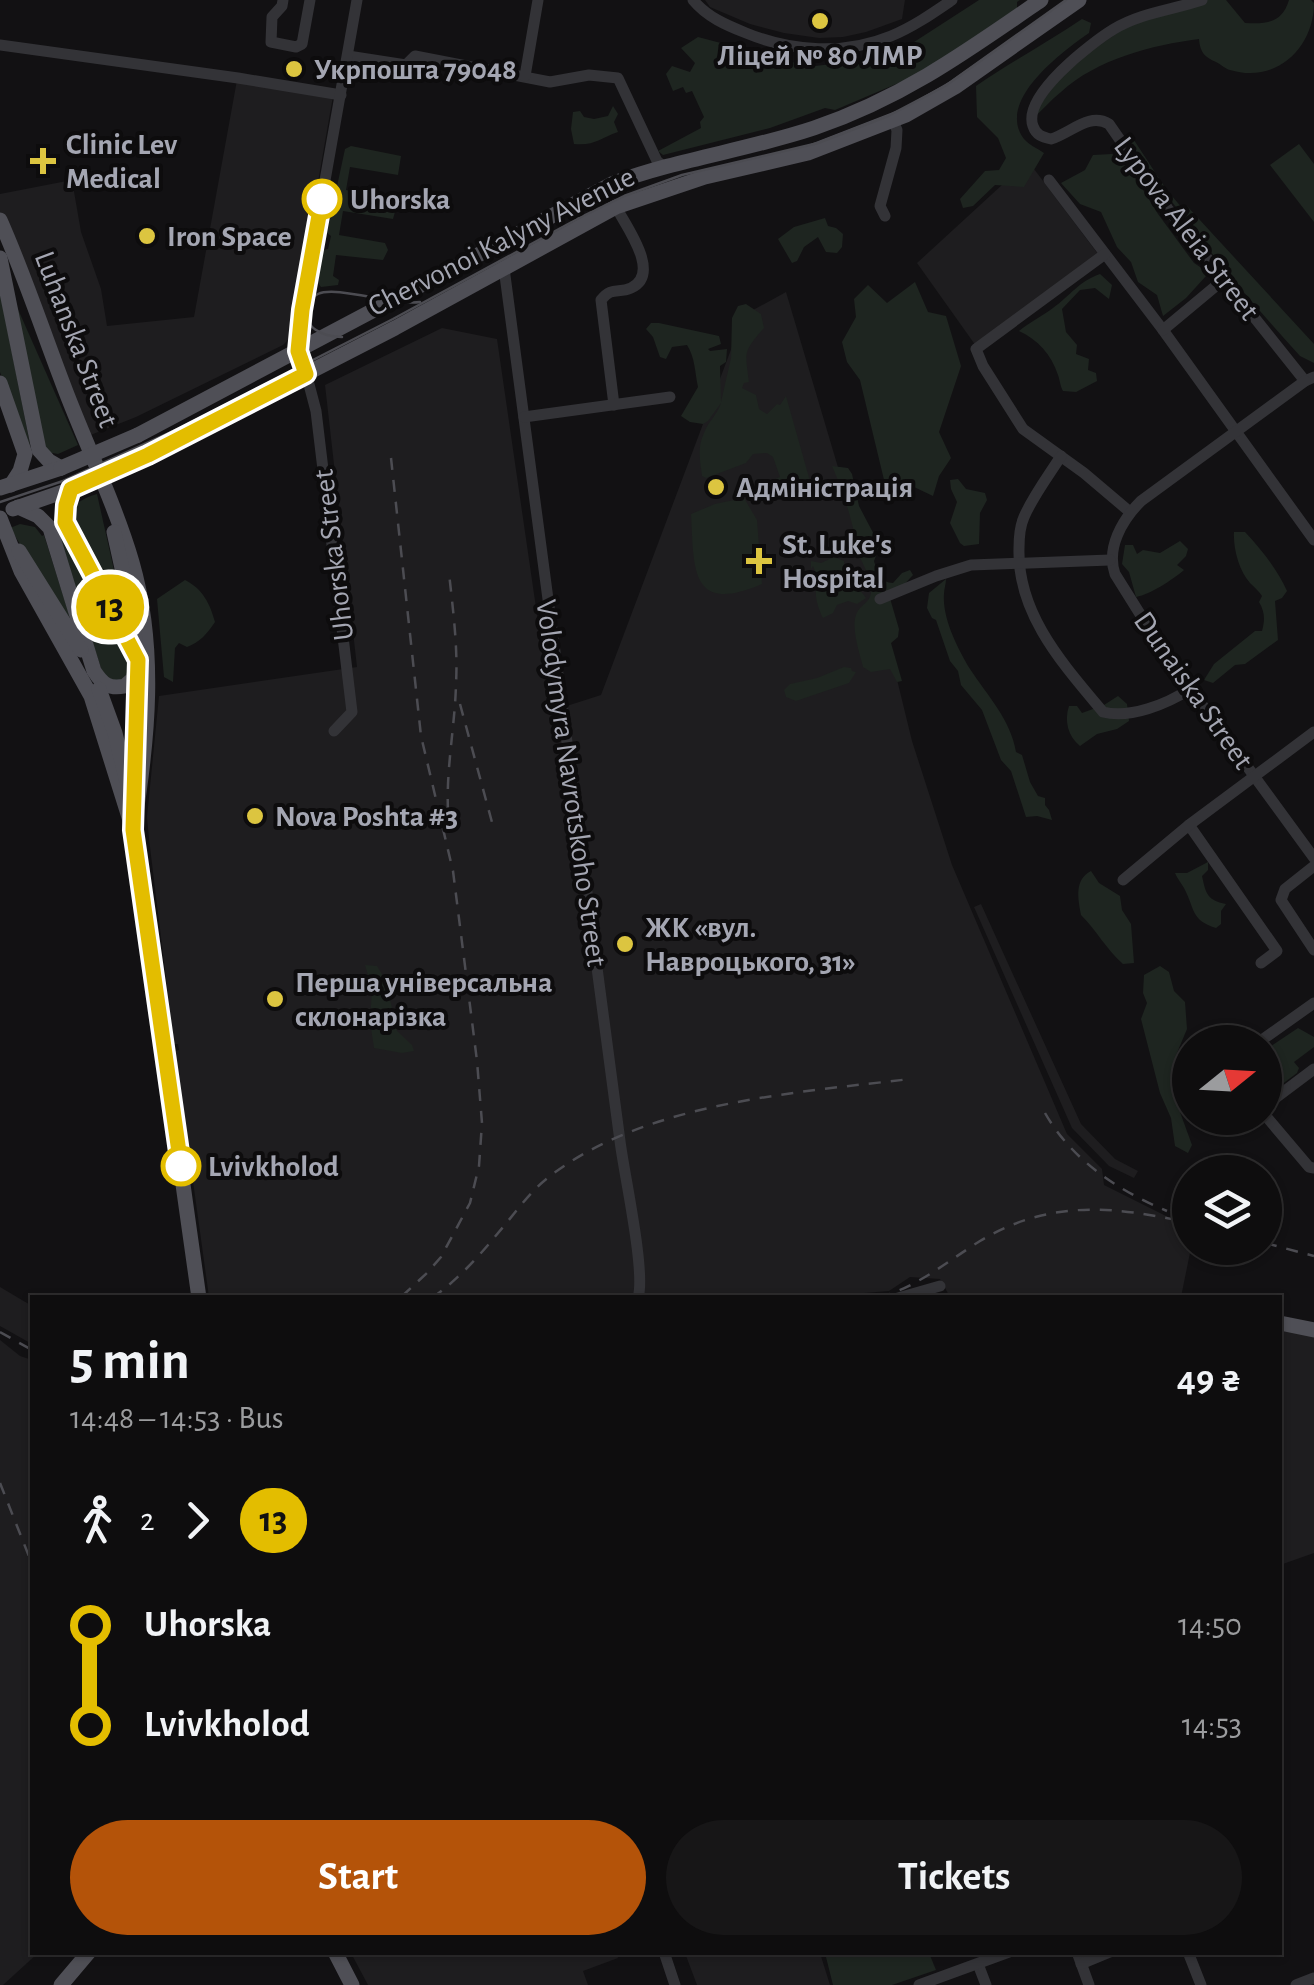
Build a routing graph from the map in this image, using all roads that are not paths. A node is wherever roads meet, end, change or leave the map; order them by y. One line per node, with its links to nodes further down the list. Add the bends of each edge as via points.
1 (310, 0): 9 (street, via 299,47 273,43 265,29)
2 (357, 0): 11 (street)
3 (538, 0): 12 (street)
4 (693, 0): 5 (street, via 712,18 756,38 820,50 889,38)
5 (952, 0)
6 (1041, 0): 15 (main road, Chervonoi Kalyny Avenue, via 934,73 866,108 790,135)
7 (1078, 0): 14 (main road, Chervonoi Kalyny Avenue, via 955,88)
8 (1202, 0): 26 (street, Lypova Aleia Street, via 1114,29 1067,65 1039,98 1032,118 1034,129 1051,139 1090,120 1110,124)
9 (283, 1)
10 (0, 45): 13 (street)
11 (348, 56): 12 (street, via 406,65 414,56); 13 (street)
12 (525, 76): 15 (street, via 550,82 618,78)
13 (341, 95): 27 (street)
14 (893, 121): 17 (main road, Chervonoi Kalyny Avenue, via 808,153); 19 (street, via 898,137 880,206)
15 (663, 166): 17 (main road); 22 (main road, Chervonoi Kalyny Avenue, via 614,183)
16 (1049, 180): 23 (street)
17 (670, 187): 18 (main road, Chervonoi Kalyny Avenue)
18 (616, 207): 25 (main road, Chervonoi Kalyny Avenue); 36 (street, via 644,264 637,284 601,300)
19 (884, 216)
20 (0, 220): 33 (main road, Luhanska Street)
21 (0, 246): 33 (main road, via 41,348)
22 (492, 247): 25 (main road); 29 (main road, Chervonoi Kalyny Avenue)
23 (1105, 254): 28 (street); 40 (street, via 976,349 1023,429)
24 (0, 258): 39 (main road)
25 (504, 268): 31 (main road, Chervonoi Kalyny Avenue); 37 (street, Volodymyra Navrotskoho Street)
26 (1223, 280): 28 (street); 32 (street, Lypova Aleia Street)
27 (302, 316): 29 (street); 30 (street)
28 (1162, 330): 38 (street)
29 (324, 337): 30 (main road, Chervonoi Kalyny Avenue)
30 (298, 351): 31 (main road); 41 (main road, Chervonoi Kalyny Avenue, bridge)
31 (306, 374): 43 (main road, Chervonoi Kalyny Avenue, bridge); 57 (street, Uhorska Street, via 352,712)
32 (1309, 379): 38 (street)
33 (62, 382): 44 (main road, Luhanska Street)
34 (0, 383): 39 (main road)
35 (670, 396): 36 (street)
36 (614, 405): 37 (street)
37 (524, 417): 74 (street, Volodymyra Navrotskoho Street)
38 (1236, 432): 46 (street); 50 (street)
39 (32, 452): 41 (main road); 42 (main road)
40 (1062, 456): 46 (street); 52 (street, via 1023,518)
41 (61, 468): 42 (main road, Chervonoi Kalyny Avenue)
42 (6, 486)
43 (71, 489): 45 (main road, Chervonoi Kalyny Avenue); 48 (main road)
44 (111, 502): 54 (main road); 61 (main road, Luhanska Street, via 133,564 147,652 146,746)
45 (18, 507): 47 (main road, Chervonoi Kalyny Avenue); 48 (main road)
46 (1130, 512): 51 (street)
47 (0, 515): 49 (main road, Luhanska Street)
48 (58, 525): 54 (main road); 55 (main road)
49 (8, 539): 55 (main road); 61 (main road, Luhanska Street, via 91,696)
50 (1314, 540)
51 (1110, 560): 52 (street); 56 (street, Dunaiska Street)
52 (1019, 562): 53 (street, via 971,565); 56 (street, via 1045,639 1103,712 1122,715)
53 (880, 599)
54 (138, 660): 55 (main road, via 126,686 110,688); 61 (main road)
55 (94, 671): 61 (main road, via 120,753)
56 (1190, 688): 59 (street, Dunaiska Street)
57 (334, 731)
58 (1314, 732): 59 (street)
59 (1254, 776): 60 (street); 62 (street, Dunaiska Street)
60 (1189, 825): 63 (street); 65 (street, via 1276,951)
61 (133, 830): 73 (main road, Luhanska Street)
62 (1314, 862): 64 (street, via 1282,897)
63 (1123, 880)
64 (1314, 950)
65 (1261, 963)
66 (1314, 1003): 67 (street)
67 (1282, 1026)
68 (1314, 1068): 69 (street)
69 (1282, 1093)
70 (1282, 1135): 71 (street)
71 (1314, 1168)
72 (940, 1286): 75 (street)
73 (199, 1295)
74 (638, 1295)
75 (908, 1295)
76 (1282, 1323): 77 (main road)
77 (1314, 1330)
78 (87, 1955): 86 (main road)
79 (337, 1955): 87 (main road)
80 (665, 1955): 88 (street)
81 (1000, 1955): 84 (street)
82 (1189, 1955): 92 (street)
83 (1079, 1958): 91 (street)
84 (978, 1964): 89 (street); 90 (street)
85 (1314, 1978): 93 (street)
86 (61, 1985)
87 (352, 1985)
88 (675, 1985)
89 (919, 1985)
90 (986, 1985)
91 (1089, 1985)
92 (1201, 1985)
93 (1296, 1985)

